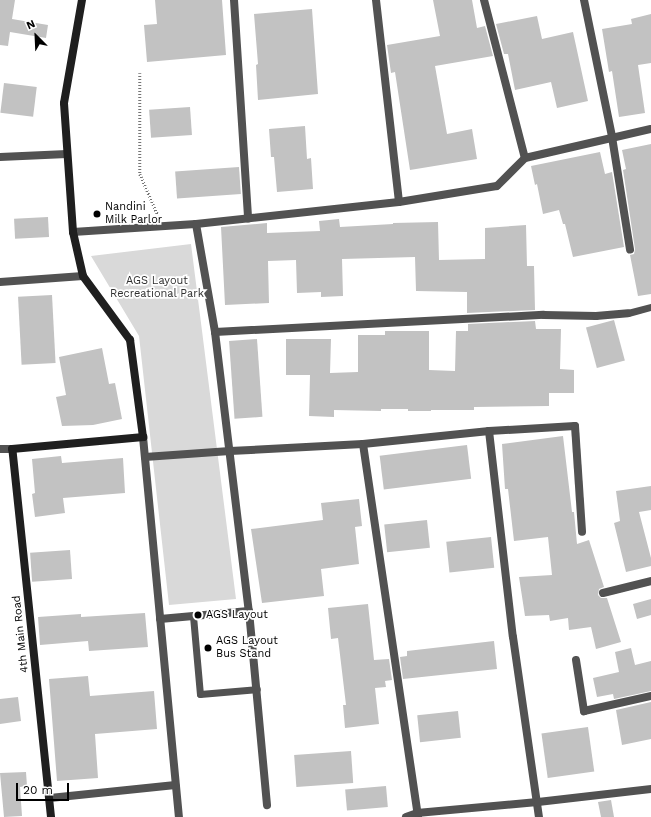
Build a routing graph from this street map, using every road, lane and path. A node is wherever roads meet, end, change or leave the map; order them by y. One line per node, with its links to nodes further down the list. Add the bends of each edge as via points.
1 (82, 0): 9 (street, via 64,103)
2 (234, 0): 13 (street)
3 (376, 0): 12 (street)
4 (484, 0): 11 (street)
5 (584, 0): 8 (street)
6 (140, 73): 15 (path, via 140,174)
7 (651, 129): 8 (street)
8 (612, 137): 11 (street); 17 (street)
9 (67, 154): 10 (street); 16 (street)
10 (0, 157)
11 (526, 158): 12 (street, via 497,186)
12 (399, 202): 13 (street)
13 (248, 219): 14 (street)
14 (196, 224): 15 (street); 22 (street)
15 (163, 226): 16 (street)
16 (73, 232): 18 (street)
17 (630, 250)
18 (83, 276): 19 (street); 24 (street, via 130,340)
19 (0, 282)
20 (651, 308): 21 (lane)
21 (628, 313): 22 (street)
22 (215, 332): 28 (street)
23 (489, 431): 25 (street); 30 (street, via 575,426); 42 (street, via 513,637)
24 (143, 437): 27 (street); 29 (street)
25 (363, 444): 28 (street); 44 (street)
26 (0, 449): 27 (street)
27 (12, 449): 41 (street, 4th Main Road)
28 (230, 451): 29 (street); 33 (street)
29 (145, 457): 35 (street)
30 (582, 532)
31 (651, 581): 32 (street)
32 (603, 593)
33 (249, 611): 34 (street); 37 (street)
34 (193, 616): 35 (street); 37 (lane, via 200,694)
35 (160, 619): 39 (street)
36 (576, 660): 38 (street, via 584,711)
37 (257, 689): 43 (street)
38 (651, 696)
39 (176, 785): 41 (street); 46 (street)
40 (651, 789): 42 (street)
41 (50, 798): 45 (street, 4th Main Road)
42 (538, 802): 44 (street); 48 (street)
43 (267, 805)
44 (417, 815): 47 (street)
45 (51, 817)
46 (179, 817)
47 (406, 817)
48 (539, 817)

